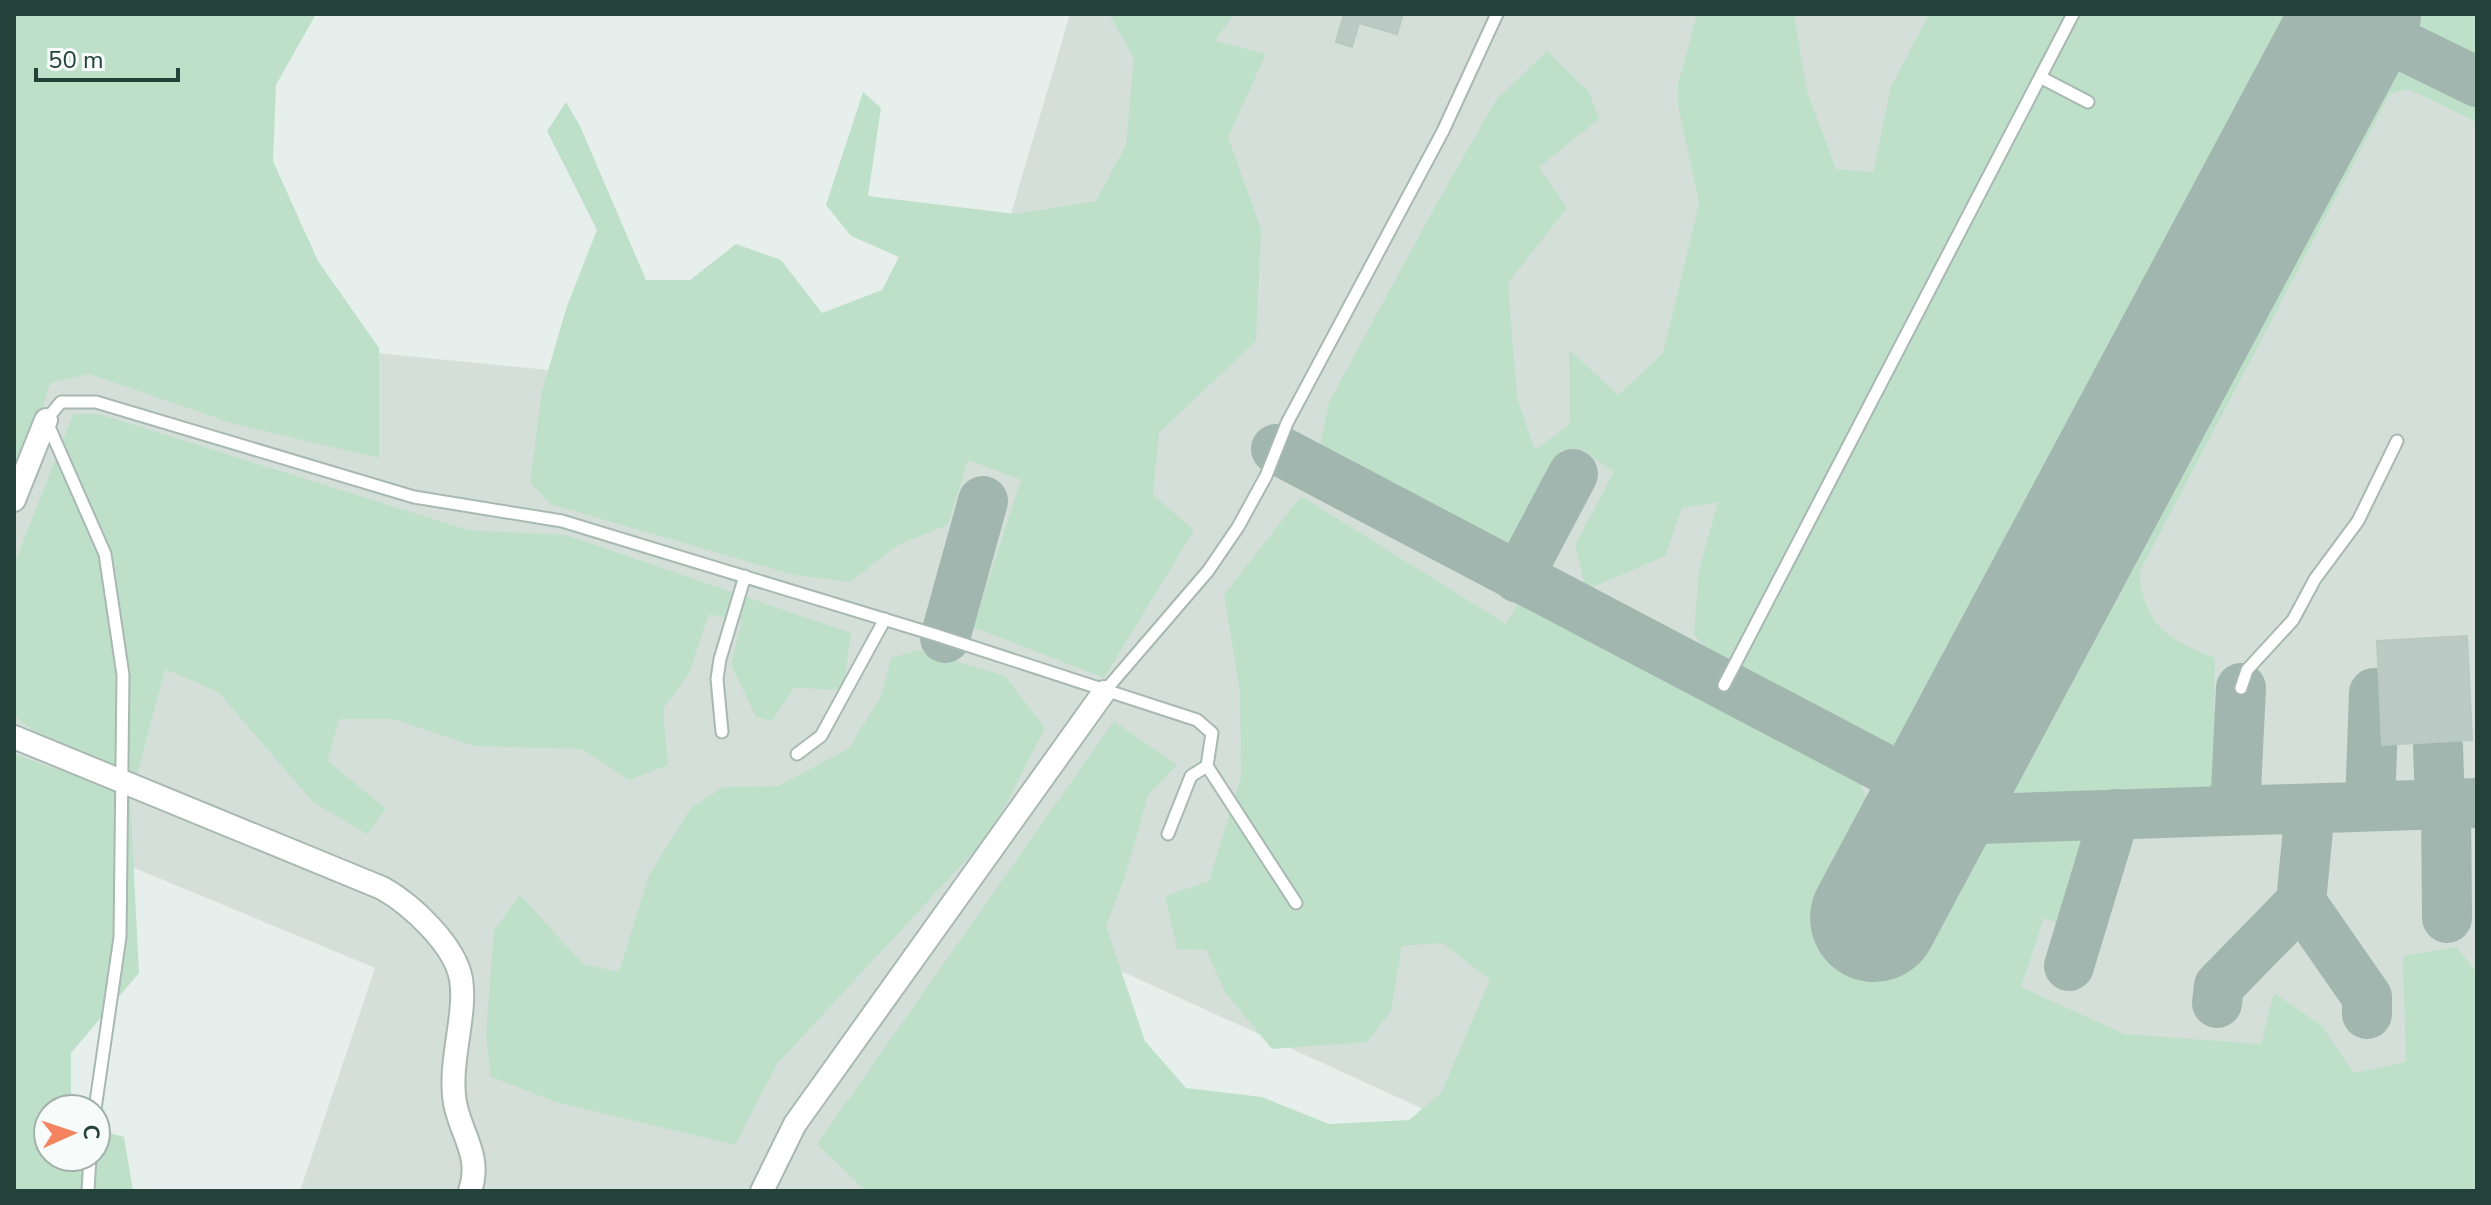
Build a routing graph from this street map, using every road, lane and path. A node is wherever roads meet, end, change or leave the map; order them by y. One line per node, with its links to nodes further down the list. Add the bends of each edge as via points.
1 (1497, 14): 12 (lane, via 1443,131 1287,423 1238,527 1208,571)
2 (2073, 14): 3 (lane)
3 (2040, 77): 4 (lane); 10 (lane)
4 (2088, 102)
5 (46, 420): 7 (street); 8 (lane, via 61,402 96,402 414,497 562,521); 17 (lane, via 105,554 123,675)
6 (2397, 441): 11 (lane, via 2358,521 2315,579 2293,620 2247,670)
7 (14, 500)
8 (745, 576): 9 (lane); 13 (lane, via 717,679)
9 (885, 619): 12 (lane); 15 (lane, via 821,736)
10 (1724, 685)
11 (2241, 688)
12 (1104, 692): 16 (lane, via 1197,720 1212,733); 22 (street, via 795,1124)
13 (722, 732)
14 (14, 737): 17 (street)
15 (797, 754)
16 (1207, 766): 18 (lane, via 1191,776); 19 (lane)
17 (120, 781): 20 (lane, via 120,937); 21 (street, via 382,888 407,902 428,925 461,979 455,1103 473,1150)
18 (1168, 834)
19 (1296, 903)
20 (97, 1093)
21 (470, 1191)
22 (762, 1191)

